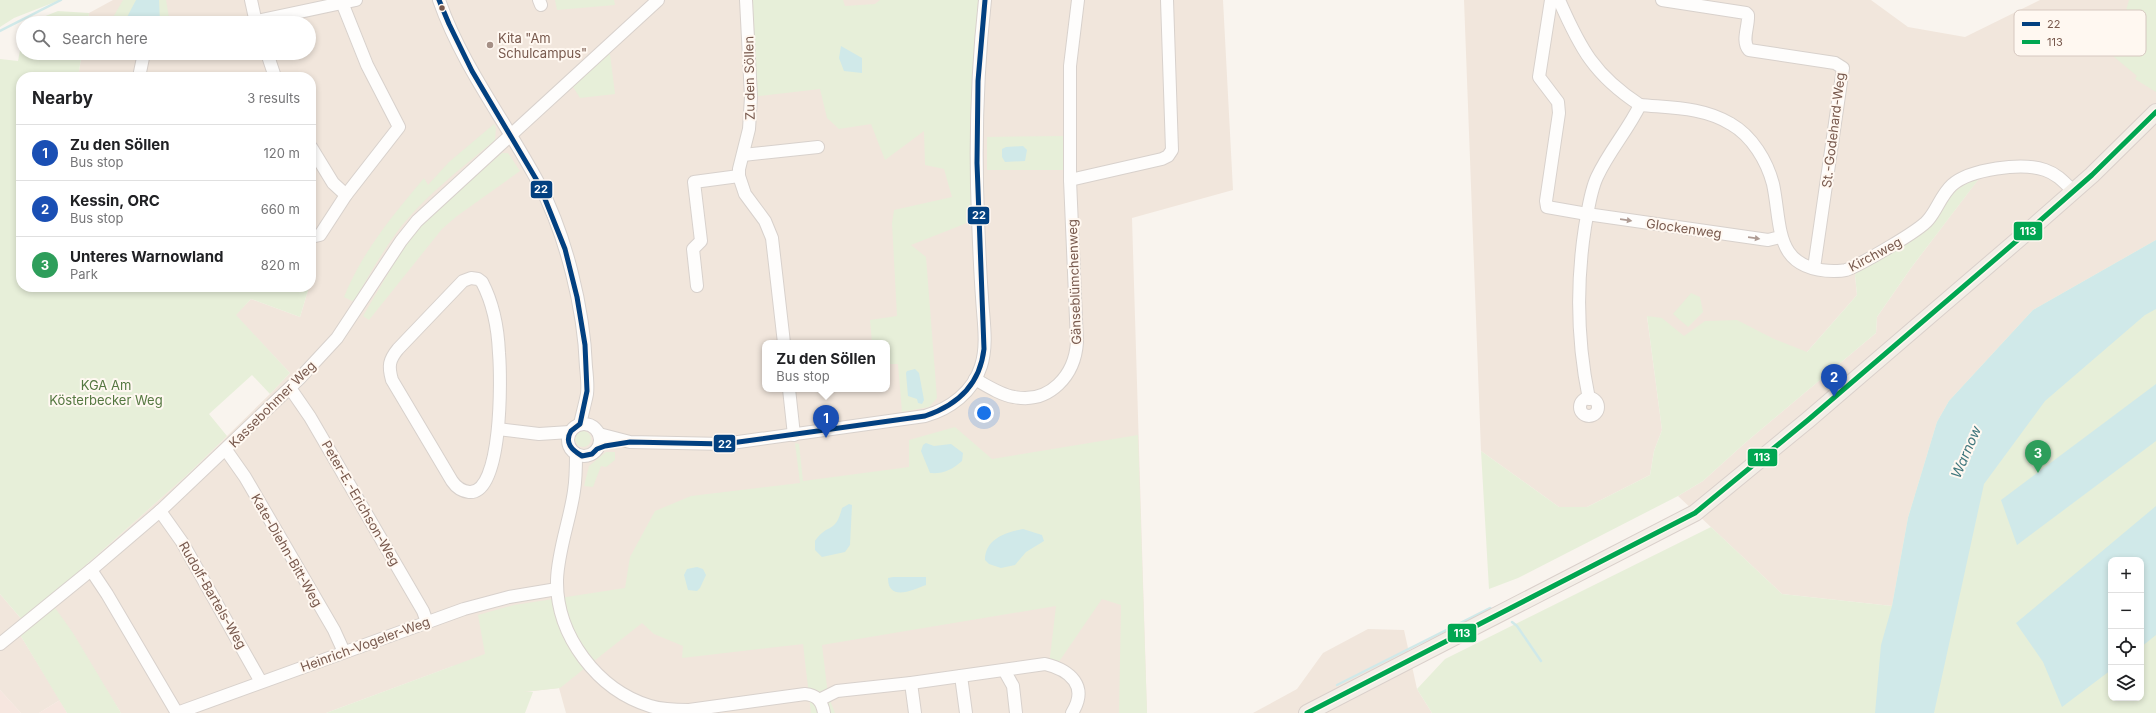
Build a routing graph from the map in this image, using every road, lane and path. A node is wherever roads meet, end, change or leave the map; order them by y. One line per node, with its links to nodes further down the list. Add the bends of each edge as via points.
1 (251, 0): 13 (street)
2 (356, 0): 12 (street)
3 (439, 0): 21 (street, via 459,47)
4 (658, 0): 21 (street, Kassebohmer Weg)
5 (746, 0): 24 (street, Zu den Söllen, via 751,97 749,129)
6 (986, 0): 35 (street, via 981,39 977,123 978,206 985,341)
7 (1078, 0): 26 (street, Gänseblümchenweg, via 1069,98)
8 (1167, 0): 26 (street, via 1172,150 1162,159)
9 (1551, 0): 29 (street, via 1540,77 1558,102 1559,113 1547,207)
10 (1559, 0): 19 (street, Kirchweg, via 1571,28 1592,64 1623,94)
11 (1662, 0): 32 (street, St.-Godehard-Weg, via 1746,13 1748,20 1745,44 1749,50 1835,63 1843,68)
12 (342, 2): 14 (street); 28 (street, via 367,66 399,127)
13 (252, 16)
14 (280, 16)
15 (143, 60): 17 (street)
16 (269, 60): 18 (street)
17 (140, 72)
18 (273, 72)
19 (1640, 105): 29 (street, via 1633,120 1605,160 1596,179); 31 (street, Kirchweg, via 1700,110 1727,122 1745,135 1766,163 1773,184)
20 (2156, 112): 27 (main road)
21 (511, 135): 36 (street, Kassebohmer Weg, via 417,221 337,338); 38 (street, via 548,203 570,272 584,334)
22 (818, 147): 24 (street)
23 (316, 155): 28 (street, via 333,183)
24 (743, 155): 25 (street, Zu den Söllen)
25 (739, 176): 33 (street, via 694,182 701,241 693,249); 34 (street, via 745,194 765,221 772,238)
26 (1070, 180): 35 (street, Gänseblümchenweg, via 1077,342 1072,367 1056,387 1038,397 1005,395)
27 (2073, 191): 32 (street, Kirchweg, via 2056,175 2044,169 2030,167 1981,171 1963,177 1952,186 1928,220 1909,236 1846,270); 69 (main road, via 1802,425 1695,513)
28 (346, 195): 30 (street, via 320,235)
29 (1587, 214): 31 (street, Glockenweg, one-way to 31, via 1768,240); 39 (street, via 1579,270 1578,305 1579,342)
30 (316, 236)
31 (1780, 237): 32 (street, Kirchweg, via 1793,256)
32 (1814, 268)
33 (697, 286)
34 (784, 340)
35 (975, 379): 45 (street, via 957,401 937,413)
36 (290, 388): 47 (street, Kassebohmer Weg); 52 (street, Peter-E.-Erichson-Weg, via 310,417)
37 (789, 392): 45 (street)
38 (587, 395): 40 (street); 42 (street)
39 (1589, 399)
40 (580, 424): 42 (street); 43 (street)
41 (498, 429): 41 (street, via 499,351 494,318 482,282 471,278 463,281 398,349 391,358 390,372 392,380 456,487 471,492 479,491 484,486 491,466); 44 (street)
42 (596, 430): 46 (street); 48 (street, via 600,439)
43 (570, 432): 44 (street); 48 (street)
44 (539, 434): 48 (street)
45 (794, 434): 46 (street, via 724,444)
46 (630, 442): 48 (street)
47 (226, 450): 49 (street, Kassebohmer Weg); 54 (street, Kate-Diehn-Bitt-Weg, via 330,623)
48 (583, 451): 51 (street, via 558,570)
49 (160, 511): 50 (street, Kassebohmer Weg); 57 (street, Rudolf-Bartels-Weg, via 182,542)
50 (91, 570): 53 (street, Kassebohmer Weg); 63 (street, Heinrich-Vogeler-Weg)
51 (557, 588): 52 (street, Heinrich-Vogeler-Weg, via 487,602); 60 (street, via 566,624 585,660 606,684)
52 (428, 622): 54 (street, Heinrich-Vogeler-Weg)
53 (0, 644)
54 (344, 652): 57 (street, Heinrich-Vogeler-Weg)
55 (1004, 670): 56 (street); 67 (street, via 1013,686); 68 (street, via 1044,664 1062,668 1077,687 1077,705)
56 (961, 676): 58 (street); 66 (street)
57 (261, 682): 63 (street, Heinrich-Vogeler-Weg)
58 (911, 683): 59 (street, via 837,691); 65 (street)
59 (820, 700): 61 (street, via 814,695 805,694); 64 (street)
60 (650, 710): 62 (street)
61 (723, 710): 62 (street)
62 (689, 712)
63 (177, 713)
64 (824, 713)
65 (915, 713)
66 (966, 713)
67 (1016, 713)
68 (1072, 713)
69 (1307, 713)

